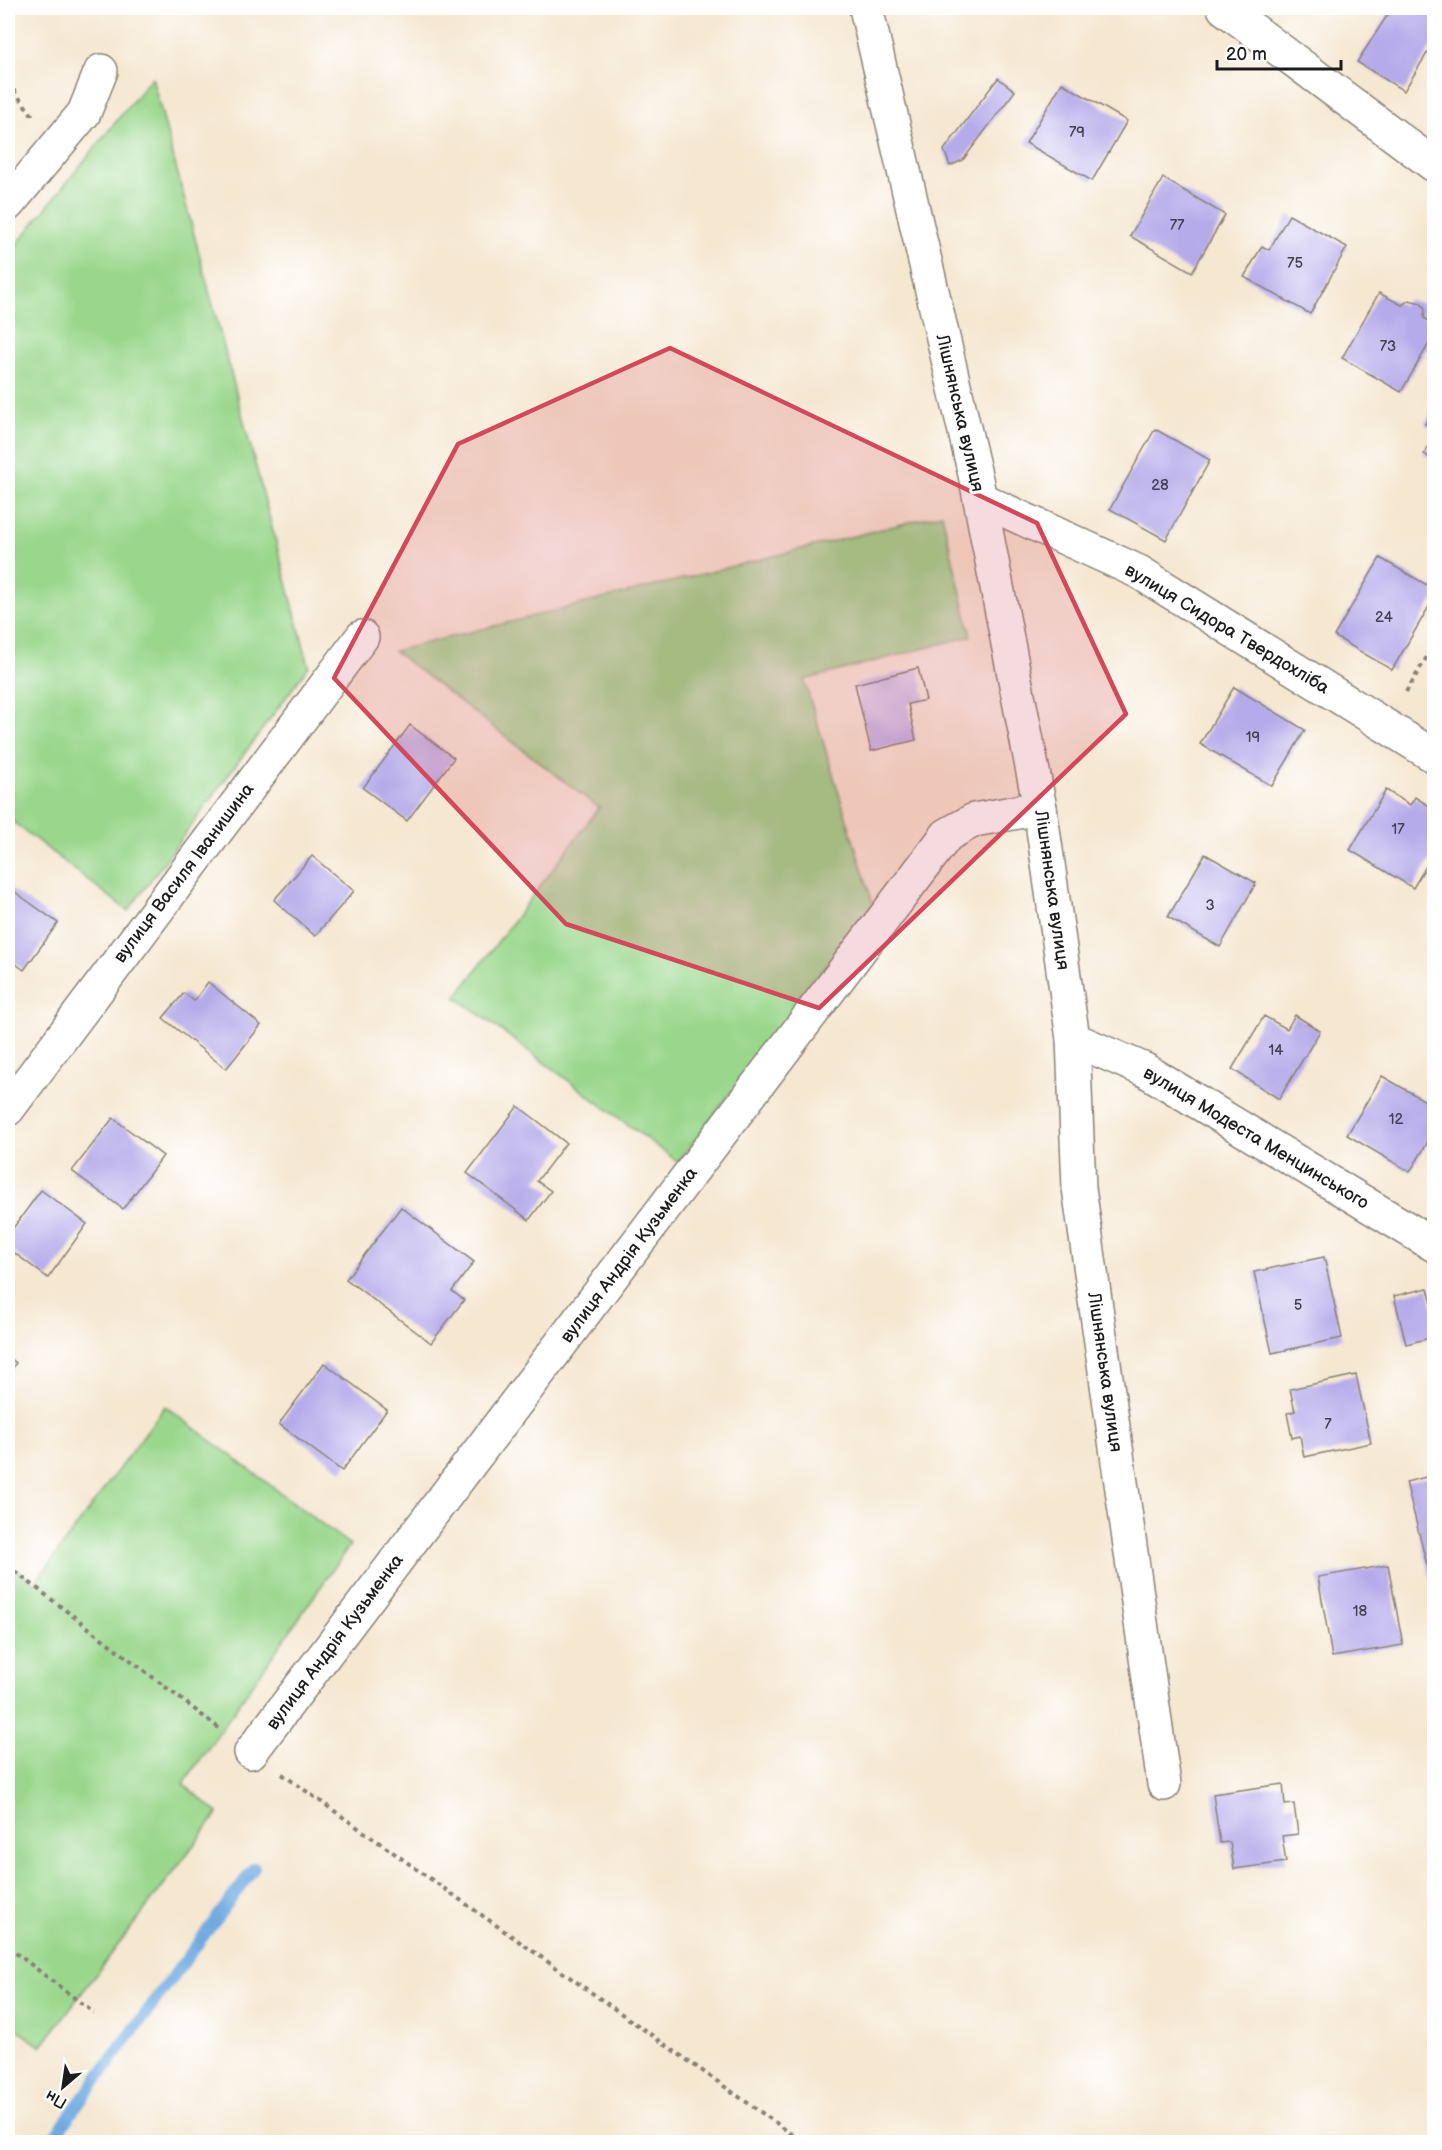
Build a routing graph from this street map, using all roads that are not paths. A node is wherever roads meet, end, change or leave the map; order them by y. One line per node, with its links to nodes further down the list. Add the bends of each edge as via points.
1 (866, 8): 6 (street, Лішнянська вулиця)
2 (1224, 8): 4 (street)
3 (101, 70): 5 (street, via 84,113)
4 (1434, 165)
5 (8, 204)
6 (980, 499): 8 (street, вулиця Сидора Твердохліба, via 1139,572); 9 (street, Лішнянська вулиця)
7 (362, 637): 11 (street, вулиця Василя Іванишина)
8 (1434, 756)
9 (1040, 808): 10 (street, Лішнянська вулиця); 13 (street, вулиця Андрія Кузьменка, via 974,820 947,835)
10 (1073, 1039): 12 (street, вулиця Модеста Менцинського, via 1145,1070); 14 (street, Лішнянська вулиця, via 1079,1188)
11 (8, 1109)
12 (1434, 1245)
13 (251, 1752)
14 (1164, 1784)

